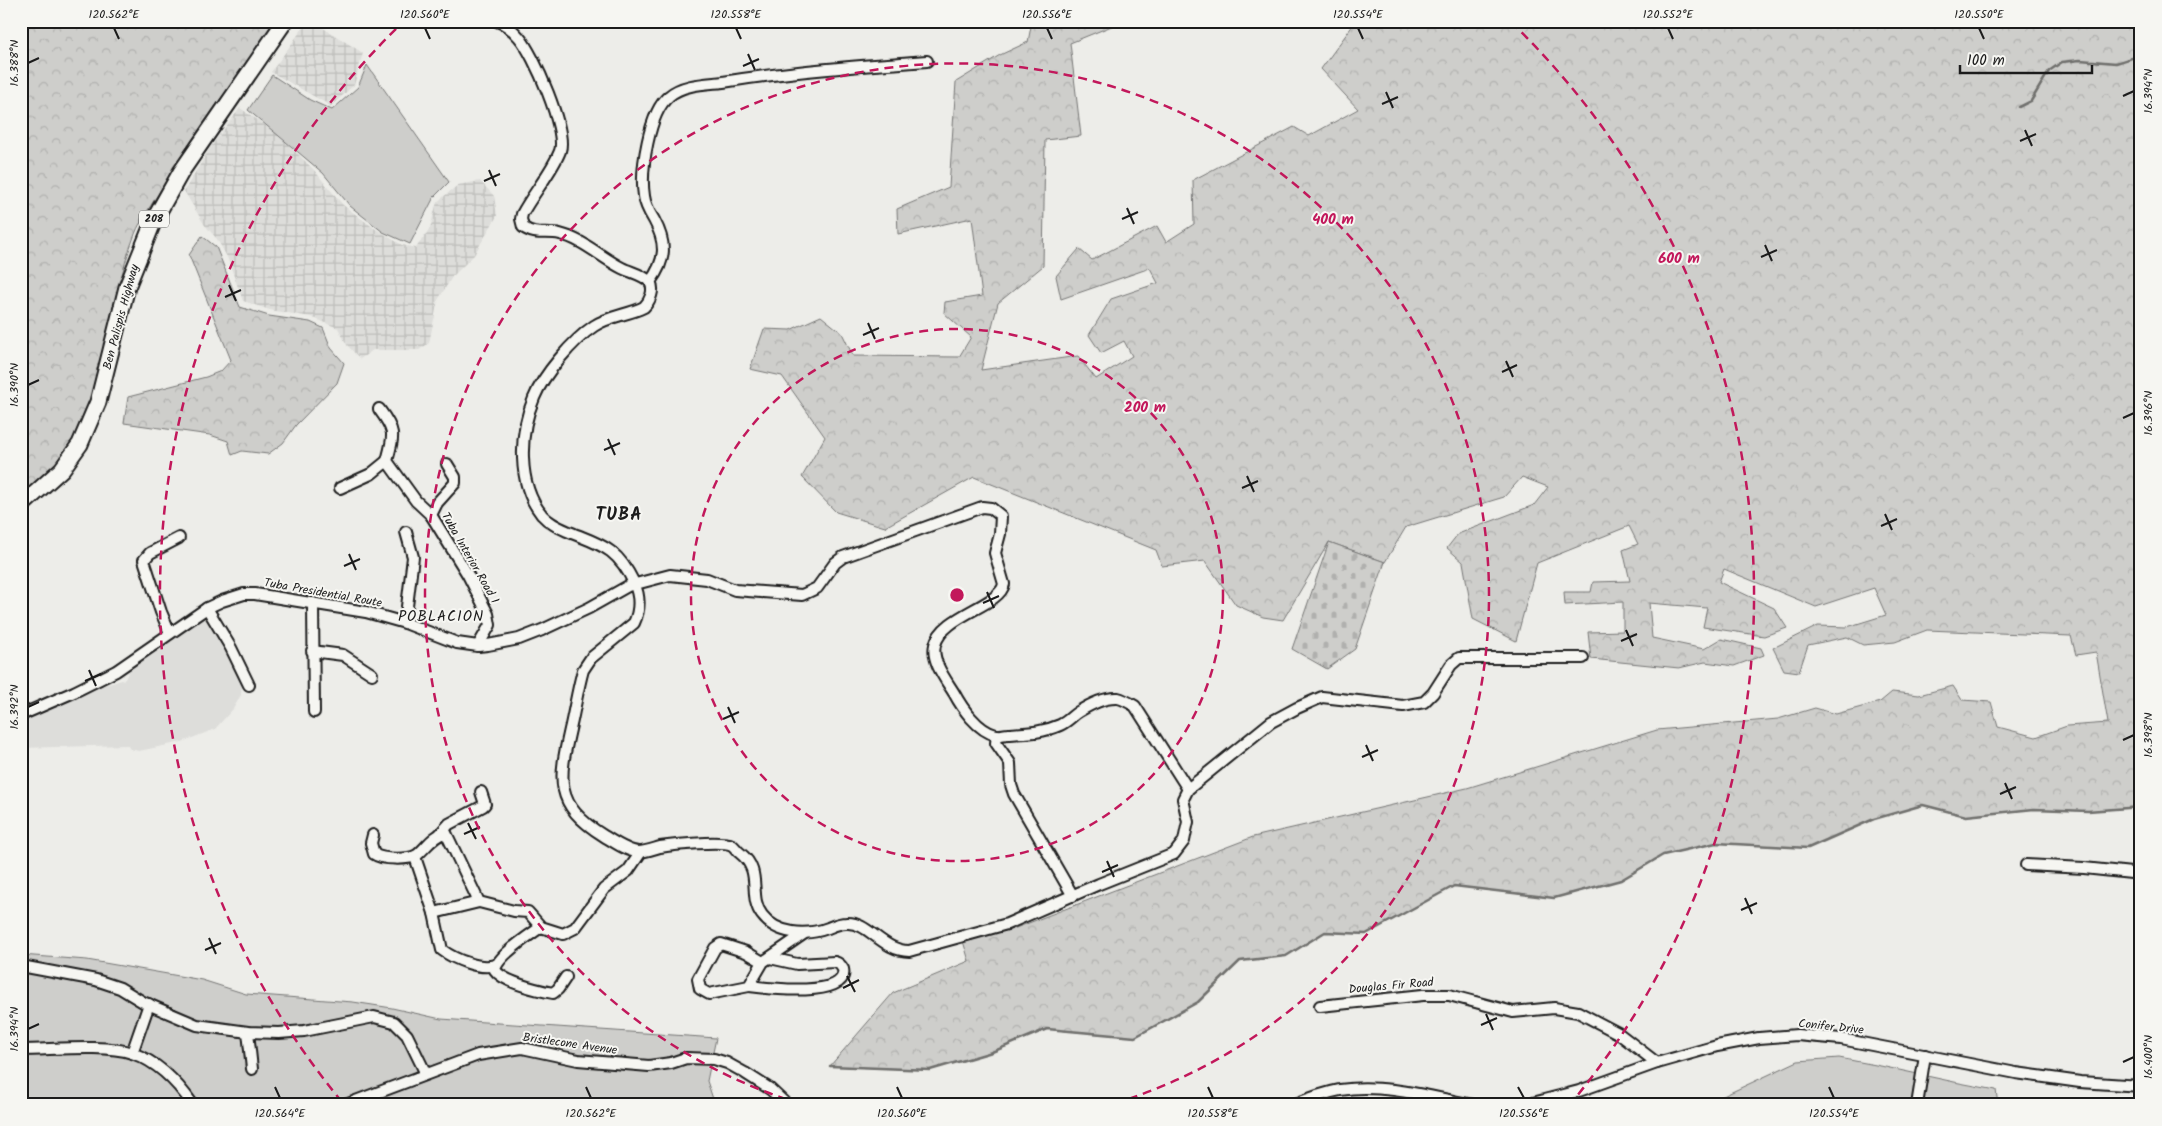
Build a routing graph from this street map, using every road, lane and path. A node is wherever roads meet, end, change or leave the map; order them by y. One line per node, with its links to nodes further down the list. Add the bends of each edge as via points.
1 (285, 21): 9 (main road, Ben Palispis Highway / 208, via 181,172 154,220 127,287 98,402 80,444 62,469)
2 (497, 21): 4 (street, via 508,26 529,51 562,139 556,160 522,214 523,227 532,232 568,236)
3 (927, 61): 4 (street, via 763,76 684,88 669,95 651,123 648,141 644,198 664,245 660,266)
4 (650, 282): 13 (street, via 651,297 644,307 603,321 571,346 534,397 524,436 526,481 542,514 558,527 608,548 623,562)
5 (379, 409): 6 (street, via 393,433)
6 (387, 461): 8 (street, via 371,474); 10 (street, Tuba Interior Road 1, via 416,501)
7 (447, 464): 10 (street, via 455,483)
8 (340, 488)
9 (21, 506)
10 (431, 515): 18 (street, Tuba Interior Road 1, via 488,614 490,625)
11 (406, 532): 16 (street, via 413,558)
12 (179, 538): 17 (street, via 150,552 144,560)
13 (634, 584): 18 (street, Tuba Presidential Route, via 519,639); 25 (street, Tuba Presidential Route, via 678,575 706,579 736,590 802,594 817,588 835,562 843,557 965,512 991,508 1001,516 995,553 1003,588 993,599 970,610 942,631 934,653 963,709 973,721); 30 (street, via 638,606 634,623 591,658 584,670 562,772 565,795 576,815 614,842)
14 (313, 604): 15 (street, Tuba Presidential Route, via 244,594); 16 (street, Tuba Presidential Route, via 366,612); 19 (street)
15 (207, 608): 17 (street, Tuba Presidential Route); 22 (street)
16 (405, 623): 18 (street, Tuba Presidential Route, via 437,637)
17 (170, 633): 24 (street, Tuba Presidential Route, via 116,671)
18 (478, 646)
19 (312, 651): 21 (street, via 343,655); 23 (street)
20 (1583, 658): 26 (street, via 1459,658 1428,699 1416,705 1322,697 1271,722)
21 (372, 674)
22 (248, 685)
23 (314, 712)
24 (21, 715)
25 (997, 735): 26 (street, via 1047,730 1068,721 1088,705 1117,698 1135,706); 34 (street, via 996,743 1010,763 1014,794)
26 (1188, 789): 34 (street, via 1183,798 1188,822 1184,841 1174,854)
27 (481, 792): 28 (street, via 485,804 449,824)
28 (440, 834): 31 (street); 35 (street, via 448,834)
29 (373, 835): 31 (street, via 372,849 378,857)
30 (641, 852): 37 (street, via 628,871 604,889 571,931 563,934); 38 (street, via 697,844 731,845 752,868 756,905 761,914 780,929)
31 (415, 857): 36 (street)
32 (2026, 865): 33 (street)
33 (2141, 874)
34 (1072, 896): 38 (street, via 1007,924 909,951 888,946 858,925 846,922)
35 (479, 902): 36 (street); 37 (street, via 528,912)
36 (434, 914): 40 (street, via 444,952 484,967)
37 (541, 927): 40 (street)
38 (806, 932): 39 (street)
39 (767, 960): 43 (street); 43 (street, via 721,944 715,948 698,979 700,989 709,994); 43 (street, via 797,964 835,962 842,968 843,976 840,982 829,988 788,990)
40 (496, 965): 42 (street, via 498,974 510,980 553,993)
41 (21, 966): 44 (street, via 96,980 120,988)
42 (566, 977)
43 (749, 986)
44 (149, 1004): 46 (street, via 198,1026); 48 (street)
45 (1320, 1006): 50 (street, Douglas Fir Road, via 1423,994 1449,995 1513,1012 1554,1008 1578,1012 1618,1033)
46 (248, 1032): 51 (street); 52 (street, via 304,1031 374,1017 394,1022 407,1035)
47 (21, 1050): 48 (street, via 107,1049)
48 (132, 1053): 54 (street, via 167,1074)
49 (1925, 1055): 50 (street, Conifer Drive, via 1841,1039 1797,1035 1717,1046); 53 (street, Conifer Drive, via 2016,1073); 60 (street)
50 (1657, 1063): 59 (street, Conifer Drive)
51 (252, 1069)
52 (426, 1074): 55 (street, Bristlecone Avenue); 56 (street, Bristlecone Avenue, via 478,1055 516,1048 578,1060 642,1065 671,1063 686,1058 714,1060 745,1073)
53 (2141, 1086)
54 (193, 1105)
55 (345, 1105)
56 (787, 1105)
57 (1293, 1105): 58 (street, via 1341,1090 1364,1089)
58 (1473, 1105)
59 (1525, 1105)
60 (1917, 1105)

